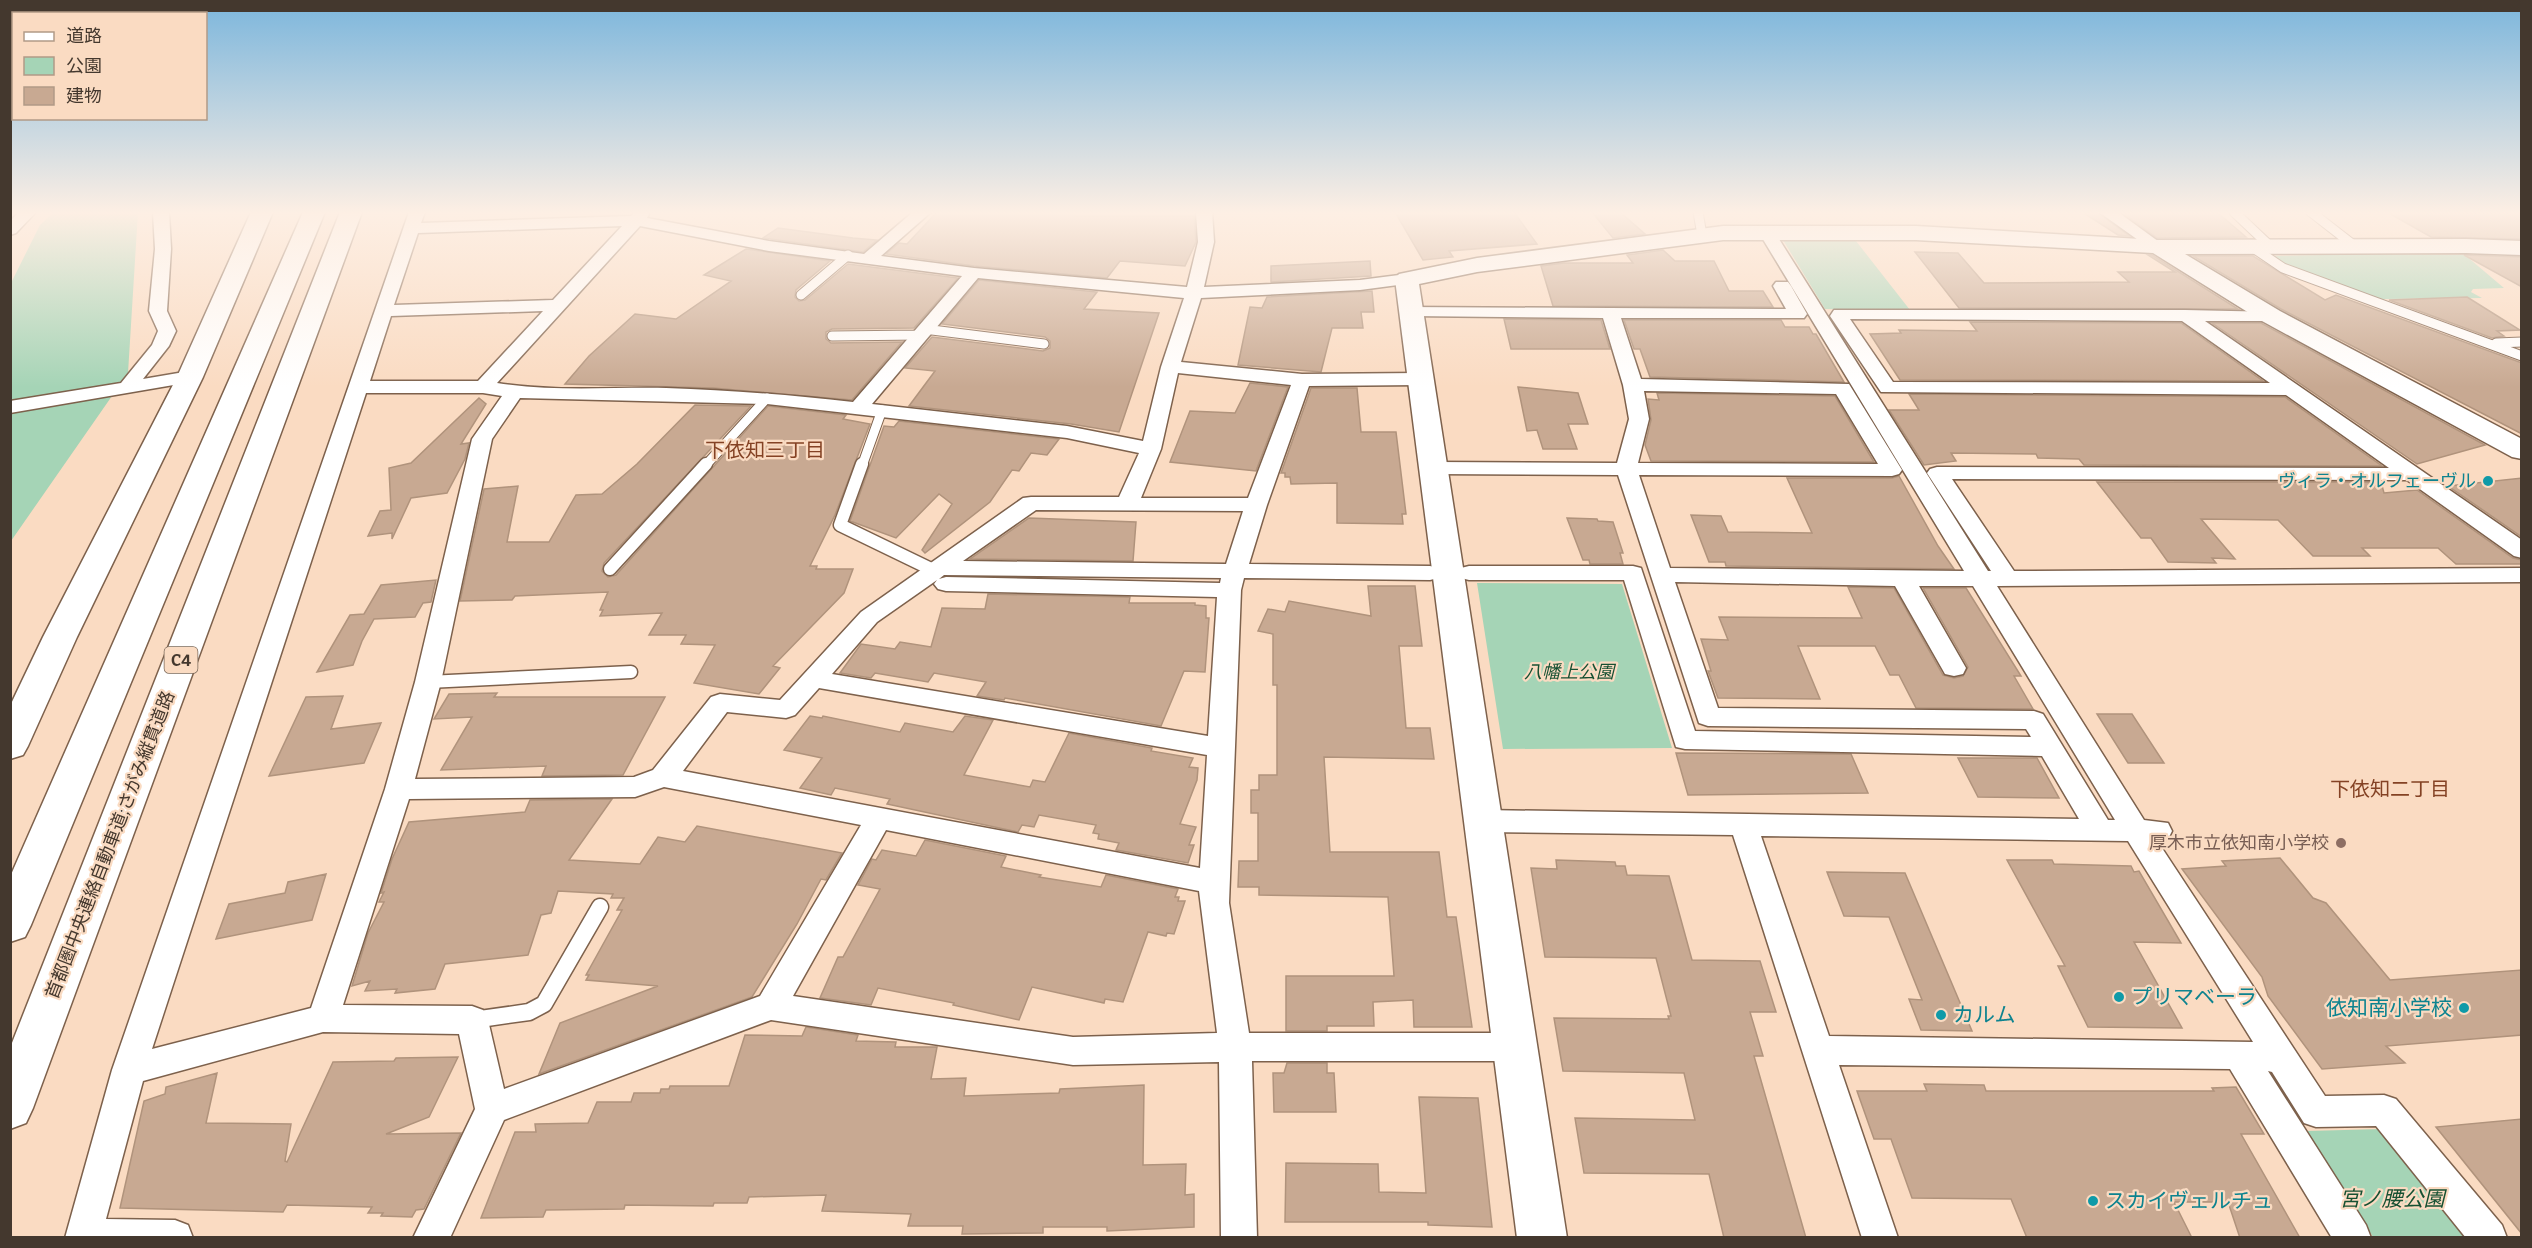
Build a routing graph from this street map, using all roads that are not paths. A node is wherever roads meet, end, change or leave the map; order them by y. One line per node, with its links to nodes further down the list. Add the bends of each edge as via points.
1 (161, 270): 35 (street, via 158,311 166,331 160,346)
2 (237, 270): 31 (main road)
3 (289, 270): 78 (main road)
4 (329, 270): 88 (main road, 首都圏中央連絡自動車道;さがみ縦貫道路 / C4)
5 (397, 270): 20 (street)
6 (591, 270): 19 (street)
7 (830, 270): 17 (lane)
8 (955, 270): 15 (street)
9 (1199, 270): 16 (street)
10 (1465, 270): 18 (main road)
11 (1777, 270): 21 (street, via 1798,314)
12 (1783, 270): 58 (street)
13 (2196, 270): 23 (main road)
14 (2289, 270): 27 (lane)
15 (974, 273): 16 (street); 24 (street)
16 (1194, 293): 18 (street, via 1360,285); 30 (street)
17 (801, 295)
18 (1409, 295): 21 (street); 32 (main road)
19 (559, 305): 20 (street); 37 (street)
20 (384, 311): 36 (street)
21 (1610, 312): 34 (street)
22 (2185, 315): 23 (street); 38 (street); 38 (street, via 1839,316 1888,388)
23 (2271, 316): 45 (main road)
24 (922, 332): 25 (lane); 28 (lane); 42 (street)
25 (832, 336)
26 (2522, 342): 27 (lane)
27 (2488, 343): 29 (lane)
28 (1044, 345)
29 (2522, 356)
30 (1170, 368): 33 (street); 44 (street)
31 (190, 377): 35 (street); 66 (main road)
32 (1420, 379): 33 (street); 46 (main road)
33 (1302, 380): 50 (street)
34 (1634, 385): 47 (street, via 1639,419); 47 (street, via 1842,388 1892,470)
35 (128, 386): 41 (street)
36 (359, 387): 37 (street); 87 (street)
37 (483, 387): 39 (street)
38 (2291, 389): 48 (street)
39 (514, 392): 40 (street); 65 (street, via 482,439)
40 (768, 398): 42 (street); 52 (lane)
41 (10, 407)
42 (859, 407): 43 (street)
43 (882, 410): 44 (street, via 1067,432); 55 (lane, via 840,525)
44 (1151, 449): 49 (street)
45 (2522, 451)
46 (1434, 468): 47 (street); 72 (main road)
47 (1626, 469): 56 (street)
48 (2412, 474): 51 (street); 59 (street, via 1937,473)
49 (1127, 504): 50 (street); 55 (street, via 1031,503)
50 (1256, 505): 61 (street)
51 (2522, 551)
52 (610, 569)
53 (1430, 573): 61 (street)
54 (1469, 573): 67 (street, via 1633,573 1685,740)
55 (930, 574): 61 (street); 64 (street, via 869,617)
56 (1660, 575): 60 (street); 67 (street, via 1708,717 2034,720)
57 (2522, 575): 59 (street)
58 (1979, 578): 59 (street); 60 (street); 75 (street)
59 (2007, 578)
60 (1903, 579): 62 (street)
61 (1232, 580): 68 (street)
62 (1954, 668)
63 (631, 672): 65 (lane)
64 (813, 679): 68 (street); 69 (street, via 786,709 720,703)
65 (428, 682): 70 (street)
66 (10, 746)
67 (2051, 747): 74 (street)
68 (1222, 748): 76 (street)
69 (663, 777): 70 (street, via 635,787); 71 (street)
70 (399, 789): 80 (street)
71 (879, 818): 76 (street); 79 (street)
72 (1483, 821): 73 (street); 83 (main road)
73 (1744, 826): 74 (street); 84 (street)
74 (2099, 829): 75 (street)
75 (2147, 831): 86 (street)
76 (1214, 882): 82 (street)
77 (600, 907): 81 (lane, via 544,1004 529,1012)
78 (10, 925)
79 (771, 1006): 82 (street, via 1073,1051); 89 (street)
80 (322, 1018): 81 (street); 87 (street)
81 (472, 1020): 89 (street)
82 (1235, 1047): 83 (street); 93 (street)
83 (1514, 1047): 94 (main road)
84 (1817, 1050): 85 (street); 95 (street)
85 (2239, 1055): 86 (street); 96 (street)
86 (2282, 1058): 97 (street, via 2316,1112 2384,1110)
87 (129, 1070): 90 (street)
88 (10, 1107)
89 (492, 1109): 92 (street)
90 (83, 1237): 91 (street)
91 (175, 1238)
92 (431, 1238)
93 (1239, 1238)
94 (1542, 1238)
95 (1880, 1238)
96 (2353, 1238)
97 (2489, 1238)

